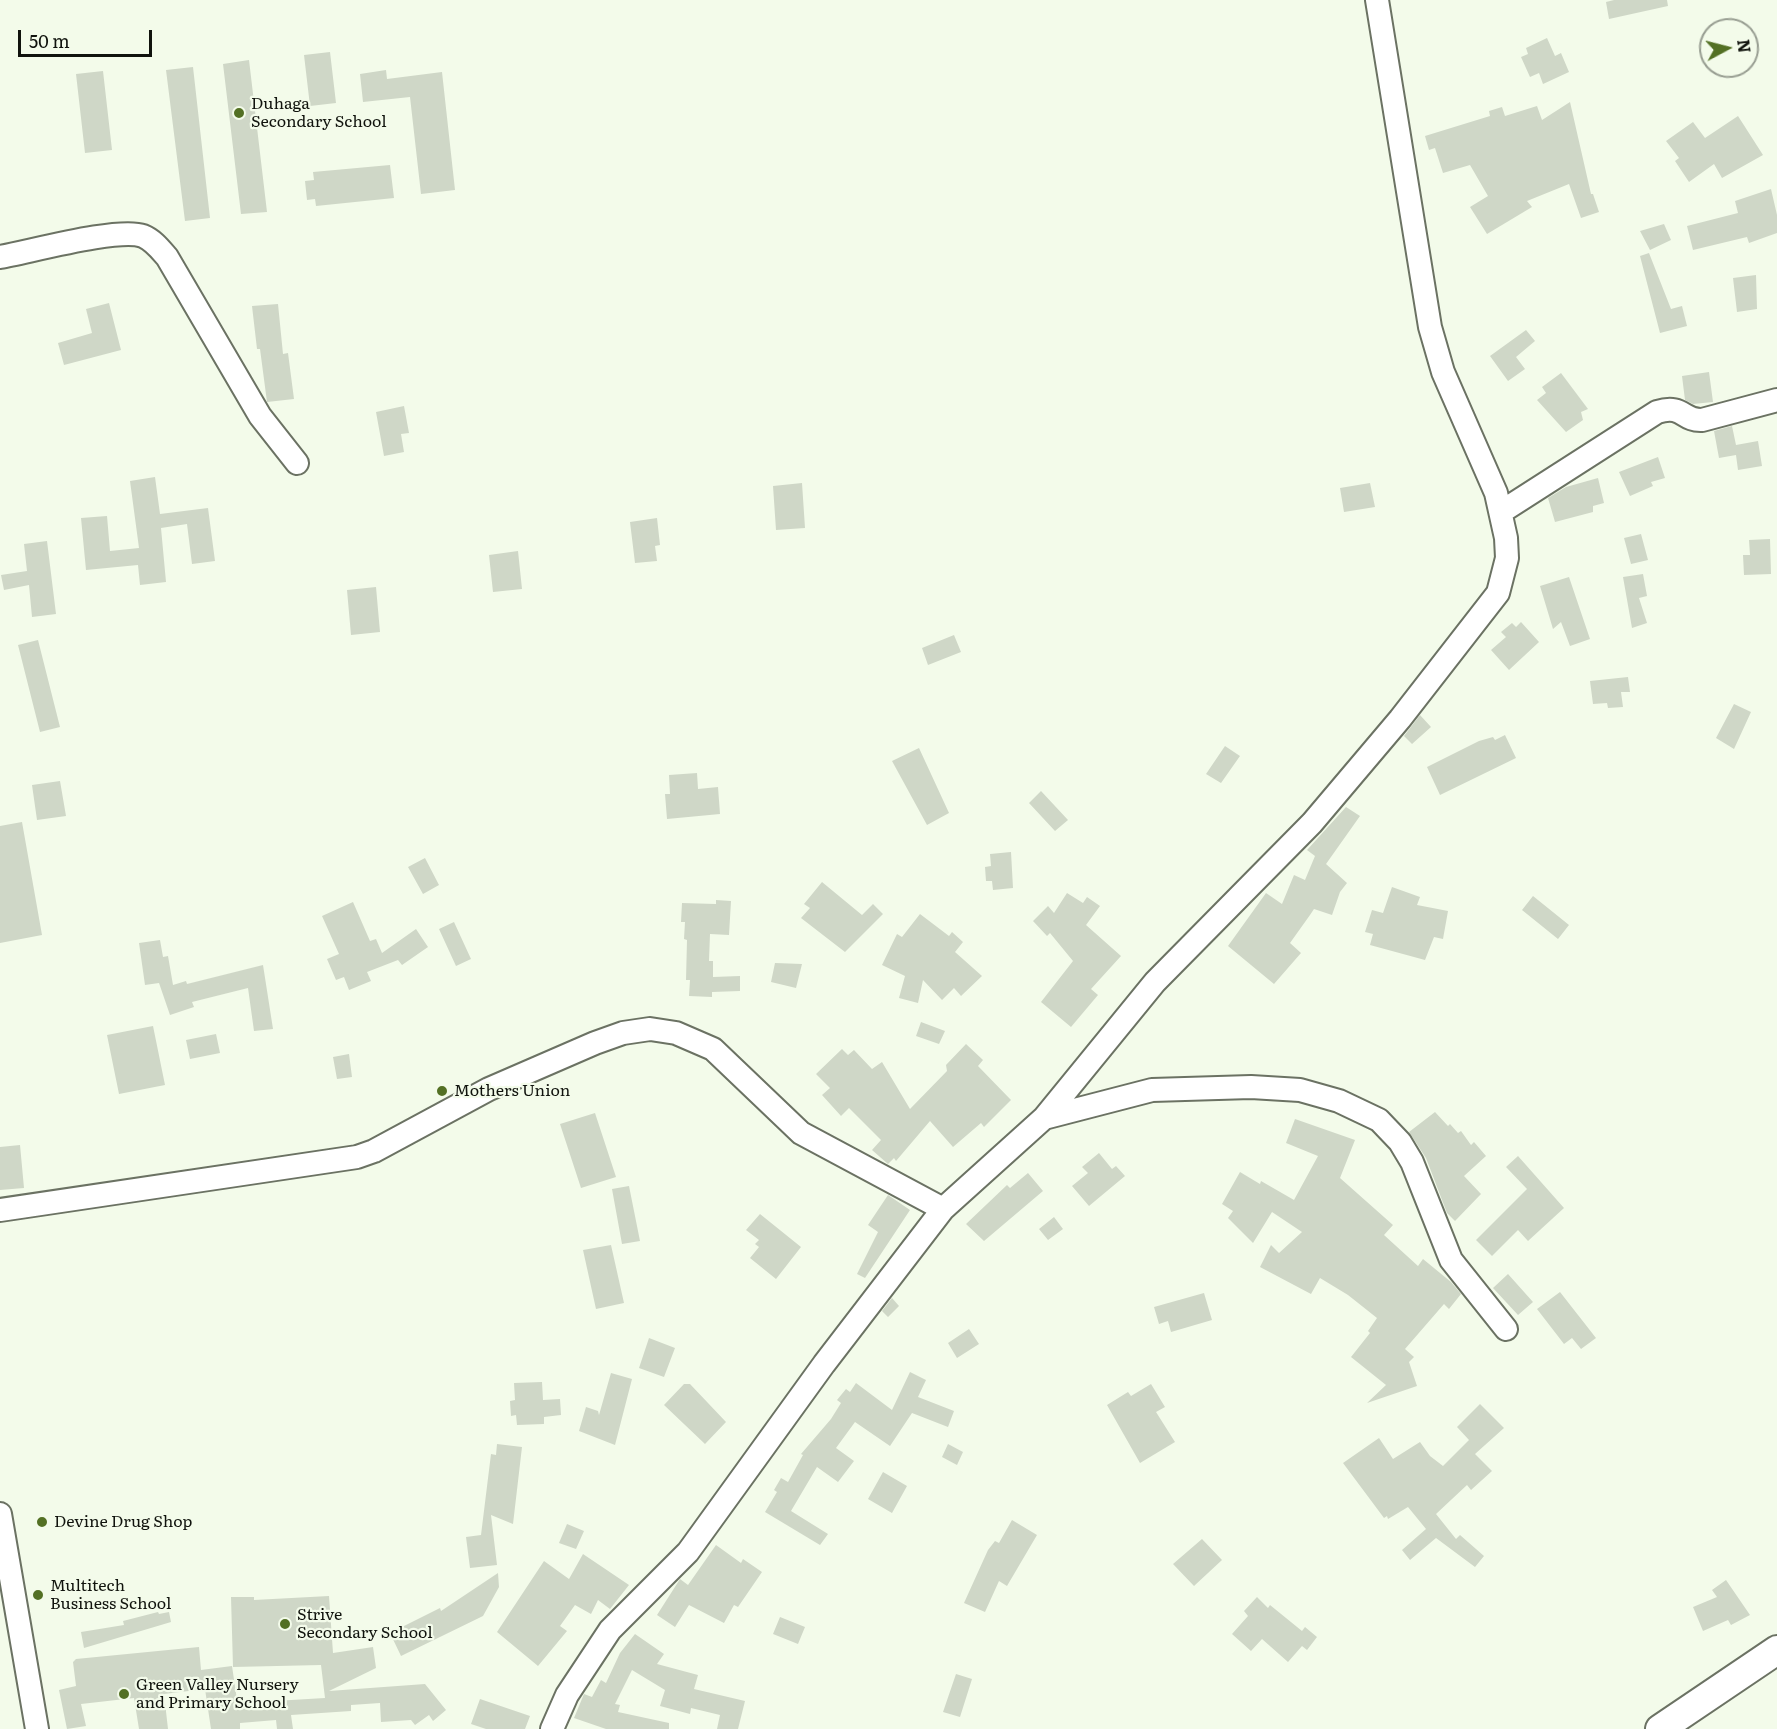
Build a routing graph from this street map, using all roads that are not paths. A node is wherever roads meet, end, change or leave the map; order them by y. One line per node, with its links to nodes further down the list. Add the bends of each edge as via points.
1 (1377, 0): 5 (street, via 1430,327 1443,372)
2 (0, 257): 4 (street, via 110,236 142,235 156,244 260,416)
3 (1777, 400): 5 (street, via 1702,420 1671,408 1657,412)
4 (297, 463)
5 (1501, 512): 6 (street, via 1507,558 1498,593 1400,719 1312,823 1155,982)
6 (1044, 1118): 7 (street); 9 (street, via 1152,1090 1251,1087 1300,1090 1339,1101 1379,1119 1412,1162 1451,1260)
7 (943, 1209): 8 (street, via 801,1133 713,1049 676,1033 650,1029 595,1043 489,1089 357,1157); 13 (street, via 824,1364 688,1552 610,1630 567,1695)
8 (0, 1210)
9 (1506, 1329)
10 (0, 1514): 12 (street)
11 (1777, 1650): 14 (main road)
12 (37, 1729)
13 (552, 1729)
14 (1660, 1729)

